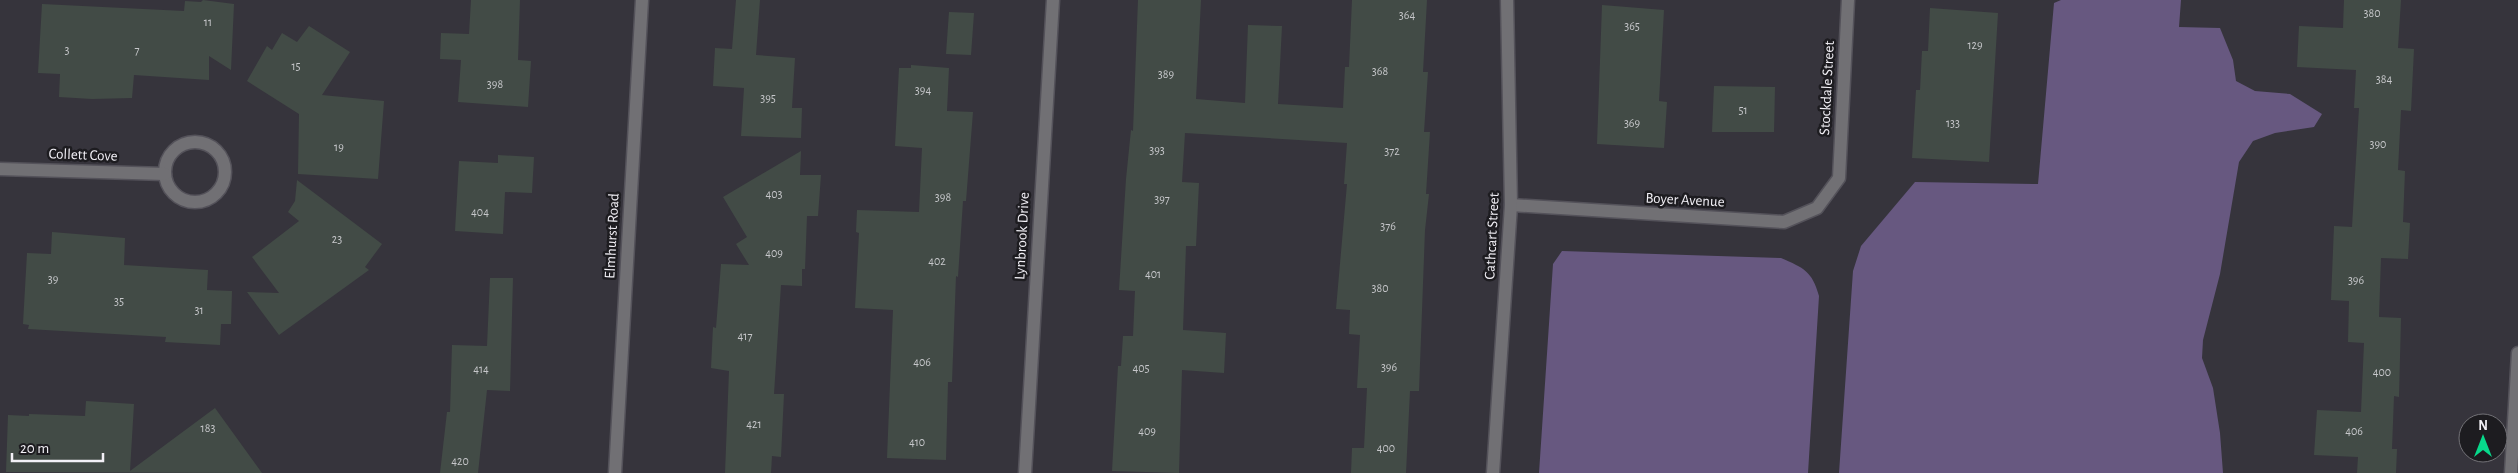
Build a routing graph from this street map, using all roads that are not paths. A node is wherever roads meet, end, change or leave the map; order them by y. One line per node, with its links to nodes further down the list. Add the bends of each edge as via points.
1 (642, 0): 10 (street, Elmhurst Road)
2 (1053, 0): 11 (street, Lynbrook Drive)
3 (1507, 0): 8 (street, Cathcart Street)
4 (1848, 0): 7 (street, Stockdale Street)
5 (0, 169): 6 (street, Collett Cove)
6 (165, 174): 6 (street, via 176,195 196,202 206,200 220,190 226,170 222,156 214,148 195,142 176,149 166,163)
7 (1838, 178): 8 (street, Boyer Avenue, via 1817,208 1784,222)
8 (1511, 205): 12 (street, Cathcart Street)
9 (2518, 353): 13 (street)
10 (614, 473)
11 (1025, 473)
12 (1494, 473)
13 (2511, 473)

